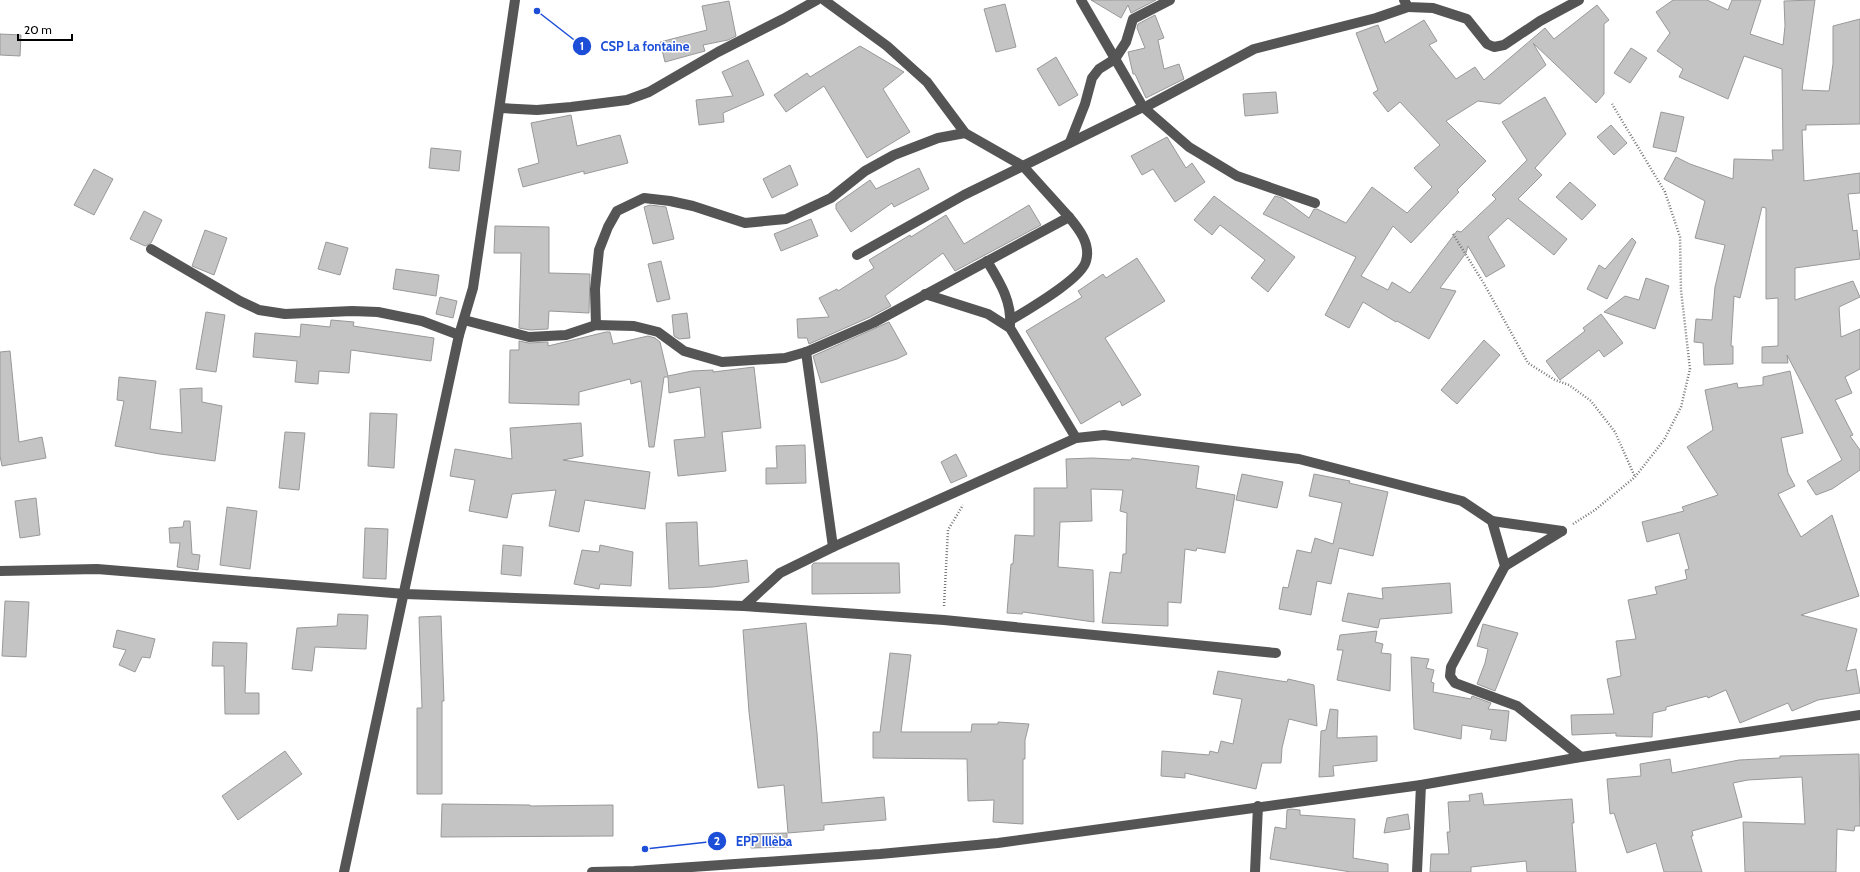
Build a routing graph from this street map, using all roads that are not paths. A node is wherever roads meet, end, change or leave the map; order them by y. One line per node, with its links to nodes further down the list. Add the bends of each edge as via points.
1 (515, 0): 10 (street)
2 (817, 0): 10 (street, via 649,92 627,100 544,109)
3 (824, 0): 11 (street, via 887,46 927,82)
4 (1081, 0): 8 (street)
5 (1170, 0): 8 (street, via 1133,19 1126,42)
6 (1579, 0): 7 (street, via 1540,21 1504,45 1494,47 1487,44 1467,19 1433,8)
7 (1406, 3): 9 (street, via 1376,18 1254,49)
8 (1115, 60): 9 (street); 12 (street, via 1099,69 1092,78)
9 (1146, 106): 12 (street); 14 (street, via 1190,147 1237,176)
10 (500, 108): 20 (street, via 473,288)
11 (965, 133): 13 (street); 22 (street, via 938,138 894,155 865,171 830,198 786,219 746,223 670,200 644,198 617,210 600,250 595,289)
12 (1070, 142): 13 (street)
13 (1023, 166): 15 (street); 17 (street, via 964,195)
14 (1315, 203)
15 (1069, 217): 18 (street); 21 (street, via 1080,230 1087,246 1086,262 1078,275)
16 (151, 249): 23 (street, via 259,310 285,314 378,312 422,321)
17 (857, 255)
18 (987, 261): 19 (street); 21 (street, via 1004,289)
19 (925, 294): 21 (street, via 988,314); 24 (street, via 873,322)
20 (464, 320): 22 (street, via 529,336 566,335); 23 (street)
21 (1010, 324): 25 (street)
22 (596, 325): 24 (street, via 648,329 658,332 684,351 722,362 785,358)
23 (459, 335): 30 (street)
24 (806, 352): 27 (street)
25 (1076, 438): 26 (street, via 1104,435 1299,458 1462,501); 27 (street)
26 (1492, 521): 28 (street); 28 (street, via 1562,531)
27 (833, 547): 31 (street, via 780,573)
28 (1505, 566): 34 (street, via 1451,667 1450,676 1455,683 1517,706)
29 (0, 571): 30 (street, via 97,569)
30 (405, 594): 31 (street); 37 (street)
31 (744, 606): 32 (street, via 944,620)
32 (1276, 653)
33 (1860, 715): 34 (street)
34 (1581, 757): 35 (street)
35 (1421, 785): 36 (street); 41 (street)
36 (1258, 806): 39 (street, via 998,843); 40 (street)
37 (344, 872)
38 (592, 872): 39 (street)
39 (634, 872)
40 (1255, 872)
41 (1417, 872)

